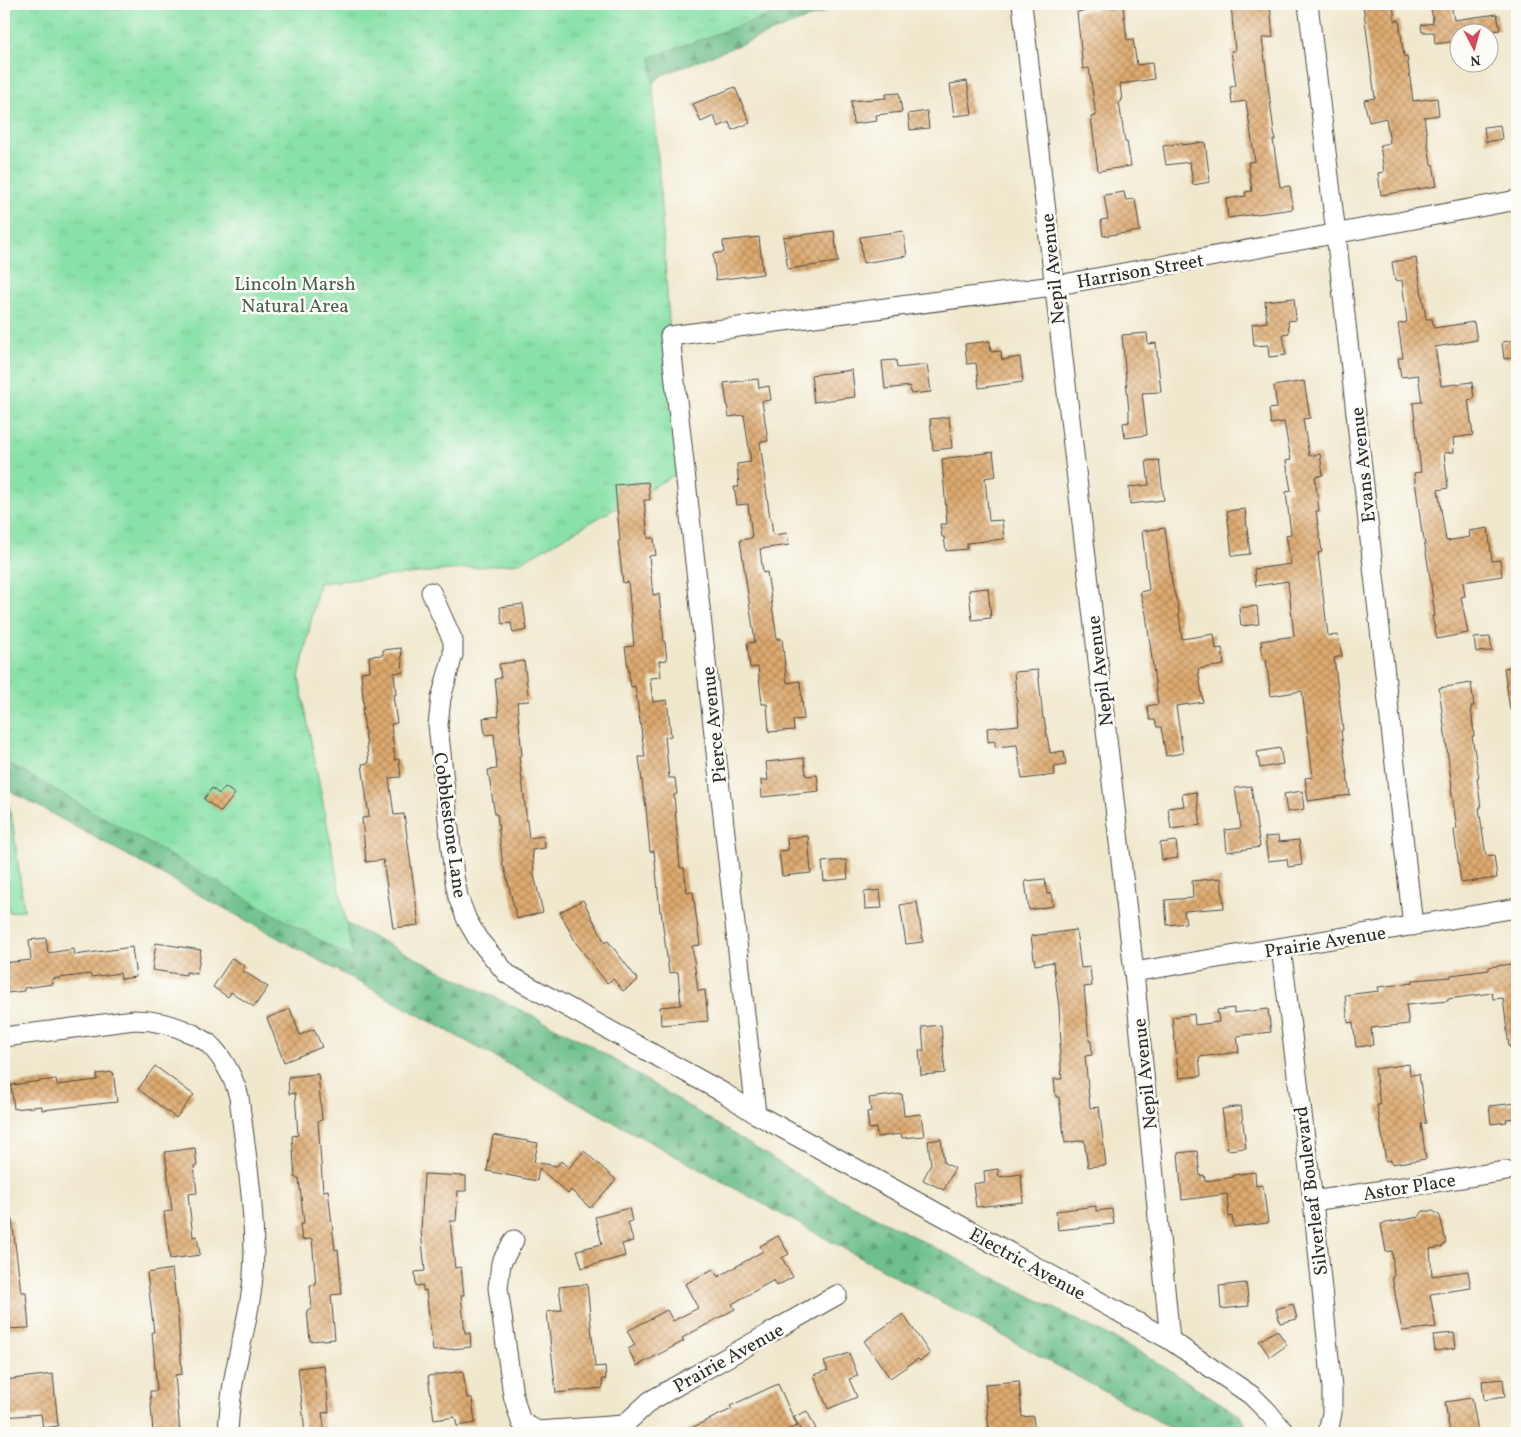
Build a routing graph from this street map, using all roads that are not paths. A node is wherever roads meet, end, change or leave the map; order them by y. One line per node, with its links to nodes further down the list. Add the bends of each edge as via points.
1 (1022, 4): 5 (street, Nepil Avenue)
2 (1308, 4): 4 (street, Evans Avenue)
3 (1517, 200): 4 (street, Harrison Street)
4 (1336, 234): 5 (street, Harrison Street); 9 (street, Evans Avenue)
5 (1053, 286): 6 (street, Harrison Street); 11 (street, Nepil Avenue)
6 (670, 336): 13 (street, Pierce Avenue)
7 (431, 592): 13 (street, Cobblestone Lane, via 454,641 441,698 439,740 454,876 467,920 478,939 507,974 724,1093)
8 (1517, 908): 9 (street, Prairie Avenue)
9 (1413, 926): 10 (street, Prairie Avenue)
10 (1281, 948): 11 (street, Prairie Avenue); 15 (street, Silverleaf Boulevard)
11 (1134, 972): 18 (street, Nepil Avenue)
12 (4, 1037): 20 (street, via 134,1020 163,1022 208,1042 226,1067 239,1098 254,1240 250,1305 235,1372)
13 (756, 1114): 18 (street, Electric Avenue)
14 (1506, 1171): 15 (street, Astor Place)
15 (1312, 1201): 22 (street, Silverleaf Boulevard, via 1332,1388)
16 (514, 1240): 19 (street, via 501,1263 498,1288 513,1395 521,1422 538,1431)
17 (837, 1295): 19 (street, Prairie Avenue, via 650,1401)
18 (1170, 1340): 21 (street, Electric Avenue, via 1250,1395)
19 (625, 1429)
20 (228, 1433)
21 (1285, 1433)
22 (1328, 1433)

